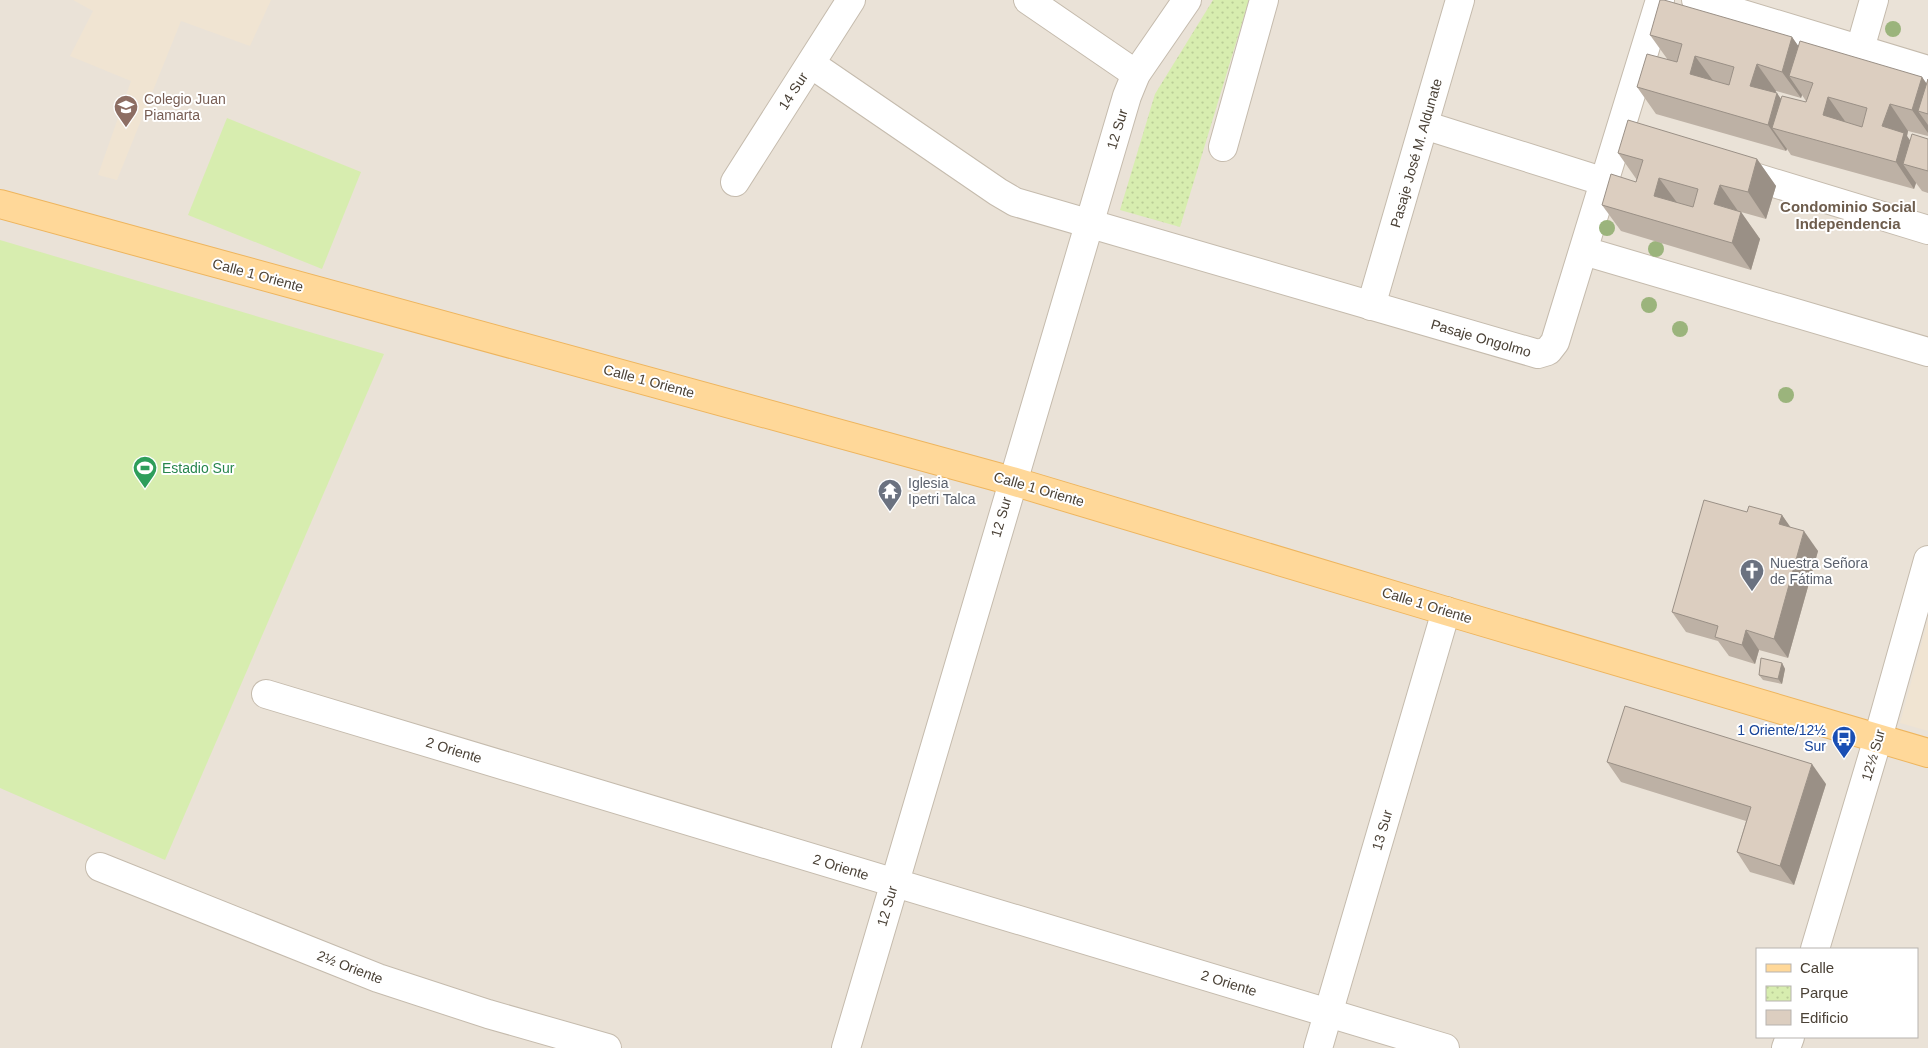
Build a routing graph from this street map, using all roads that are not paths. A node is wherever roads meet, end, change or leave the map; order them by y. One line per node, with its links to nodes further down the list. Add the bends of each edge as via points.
1 (851, 0): 10 (street, 14 Sur)
2 (1028, 0): 12 (street)
3 (1187, 0): 12 (street, 12 Sur)
4 (1264, 0): 14 (street)
5 (1460, 0): 13 (street, Pasaje José M. Aldunate)
6 (1660, 0): 17 (street, Pasaje Ongolmo, via 1629,138)
7 (1696, 0): 9 (street)
8 (1874, 0): 9 (street)
9 (1860, 49): 11 (street)
10 (811, 64): 16 (street, 14 Sur); 19 (street, Pasaje Ongolmo, via 1006,197)
11 (1928, 70)
12 (1136, 74): 19 (street, 12 Sur)
13 (1424, 125): 17 (street); 22 (street, Pasaje José M. Aldunate)
14 (1223, 147)
15 (1713, 164): 20 (street)
16 (735, 182)
17 (1605, 182): 21 (street, Pasaje Ongolmo)
18 (0, 204): 24 (main road, Calle 1 Oriente)
19 (1088, 222): 22 (street, Pasaje Ongolmo); 24 (street, 12 Sur)
20 (1928, 230)
21 (1584, 251): 22 (street, Pasaje Ongolmo, via 1555,342 1548,351 1538,354); 23 (street)
22 (1371, 306)
23 (1928, 352)
24 (1012, 480): 26 (main road, Calle 1 Oriente); 31 (street, 12 Sur)
25 (1928, 560): 28 (street, 12½ Sur)
26 (1446, 611): 28 (main road, Calle 1 Oriente); 33 (street, 13 Sur)
27 (266, 694): 31 (street, 2 Oriente)
28 (1878, 738): 29 (main road, Calle 1 Oriente); 32 (street, 12½ Sur)
29 (1928, 753)
30 (100, 866): 34 (street, 2½ Oriente, via 378,978)
31 (894, 883): 33 (street, 2 Oriente); 35 (street, 12 Sur)
32 (1816, 948)
33 (1328, 1013): 36 (street, 13 Sur); 37 (street, 2 Oriente)
34 (607, 1048)
35 (846, 1048)
36 (1318, 1048)
37 (1445, 1048)

